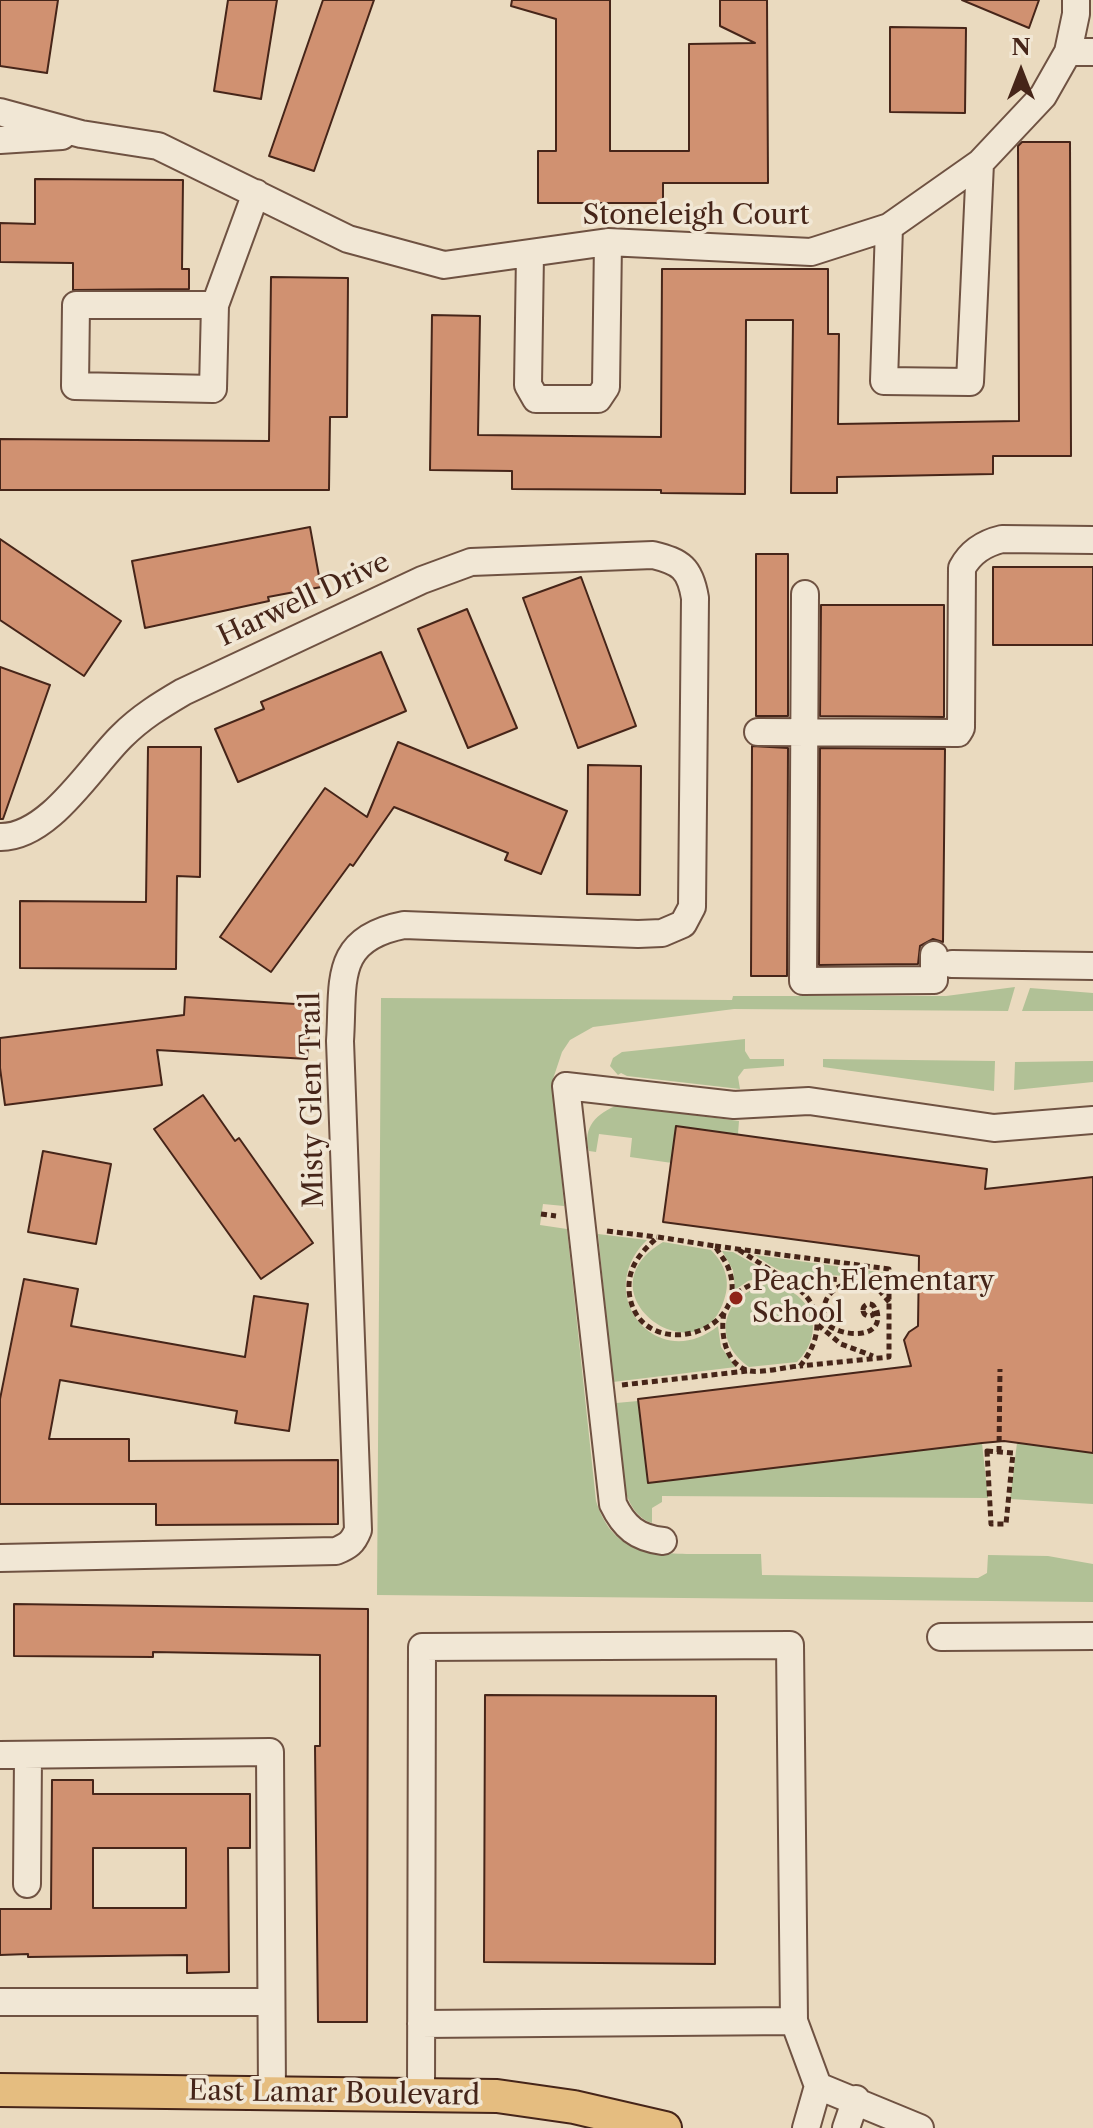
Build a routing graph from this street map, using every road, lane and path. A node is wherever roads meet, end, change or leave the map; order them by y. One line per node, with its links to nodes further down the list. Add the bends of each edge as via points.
1 (1082, 10): 2 (street, Stoneleigh Court)
2 (1080, 52): 6 (street, Stoneleigh Court)
3 (0, 112): 4 (street, Stoneleigh Court)
4 (81, 134): 5 (street, Stoneleigh Court); 7 (street, Stoneleigh Court, via 158,146)
5 (0, 140)
6 (980, 163): 8 (street, Stoneleigh Court); 8 (street, via 970,382 884,381)
7 (256, 193): 10 (street, Stoneleigh Court, via 348,239 444,265); 11 (street)
8 (889, 227): 9 (street, Stoneleigh Court, via 811,252)
9 (608, 242): 10 (street, Stoneleigh Court); 10 (street, via 606,387 598,399 536,399 528,385)
10 (530, 254)
11 (215, 305): 11 (street, via 76,305 75,386 213,389)
12 (1093, 540): 16 (street, via 1002,539 967,559 962,568 958,733)
13 (687, 571): 17 (street, Harwell Drive, via 653,555 471,562 422,580 147,713 38,824); 38 (street, Misty Glen Trail, via 695,598 692,907 683,924 662,933 638,934 404,925 357,945 345,971 340,1041 358,1530 354,1540 336,1551)
14 (805, 594): 16 (street)
15 (758, 732): 16 (street)
16 (804, 732): 18 (street, via 803,981 934,980 943,959)
17 (0, 837)
18 (1093, 966)
19 (1093, 1120): 20 (street, via 994,1128 809,1101 734,1105 566,1086)
20 (581, 1227): 21 (path); 35 (street)
21 (658, 1237): 22 (path); 28 (path, via 634,1263 629,1280 633,1305 648,1325 662,1333 695,1334 710,1327)
22 (715, 1246): 23 (path); 26 (path, via 728,1267)
23 (736, 1248): 24 (path); 27 (path, via 889,1269)
24 (783, 1278): 25 (path); 26 (path, via 741,1288); 30 (path, via 811,1303)
25 (857, 1281): 27 (path, via 879,1290); 29 (path, via 841,1285 826,1298 828,1325 846,1335 863,1333 875,1326)
26 (730, 1300): 28 (path)
27 (889, 1303): 31 (path, via 889,1357)
28 (726, 1308): 34 (path, via 722,1338)
29 (876, 1308)
30 (818, 1325): 31 (path, via 841,1344); 32 (path, via 812,1350)
31 (878, 1358): 32 (path)
32 (800, 1366): 34 (path)
33 (1000, 1369): 36 (path)
34 (748, 1371): 35 (path)
35 (599, 1387): 37 (street, via 613,1504 627,1527)
36 (999, 1452): 36 (path, via 987,1451 991,1524 1006,1524 1013,1453)
37 (663, 1541)
38 (0, 1558)
39 (1093, 1636): 40 (street)
40 (941, 1637)
41 (0, 1755): 42 (street)
42 (28, 1756): 43 (street); 45 (street, via 270,1752)
43 (27, 1884)
44 (0, 2002): 45 (street)
45 (271, 2002): 51 (street)
46 (794, 2021): 47 (street); 47 (street, via 790,1645 422,1647); 48 (street)
47 (421, 2024): 50 (street)
48 (818, 2086): 52 (street); 54 (street)
49 (0, 2090): 51 (main road, East Lamar Boulevard)
50 (421, 2093): 51 (main road, East Lamar Boulevard); 53 (main road, East Lamar Boulevard, via 574,2107)
51 (272, 2094)
52 (856, 2099): 55 (street); 56 (street)
53 (665, 2128)
54 (806, 2128)
55 (846, 2128)
56 (920, 2128)

